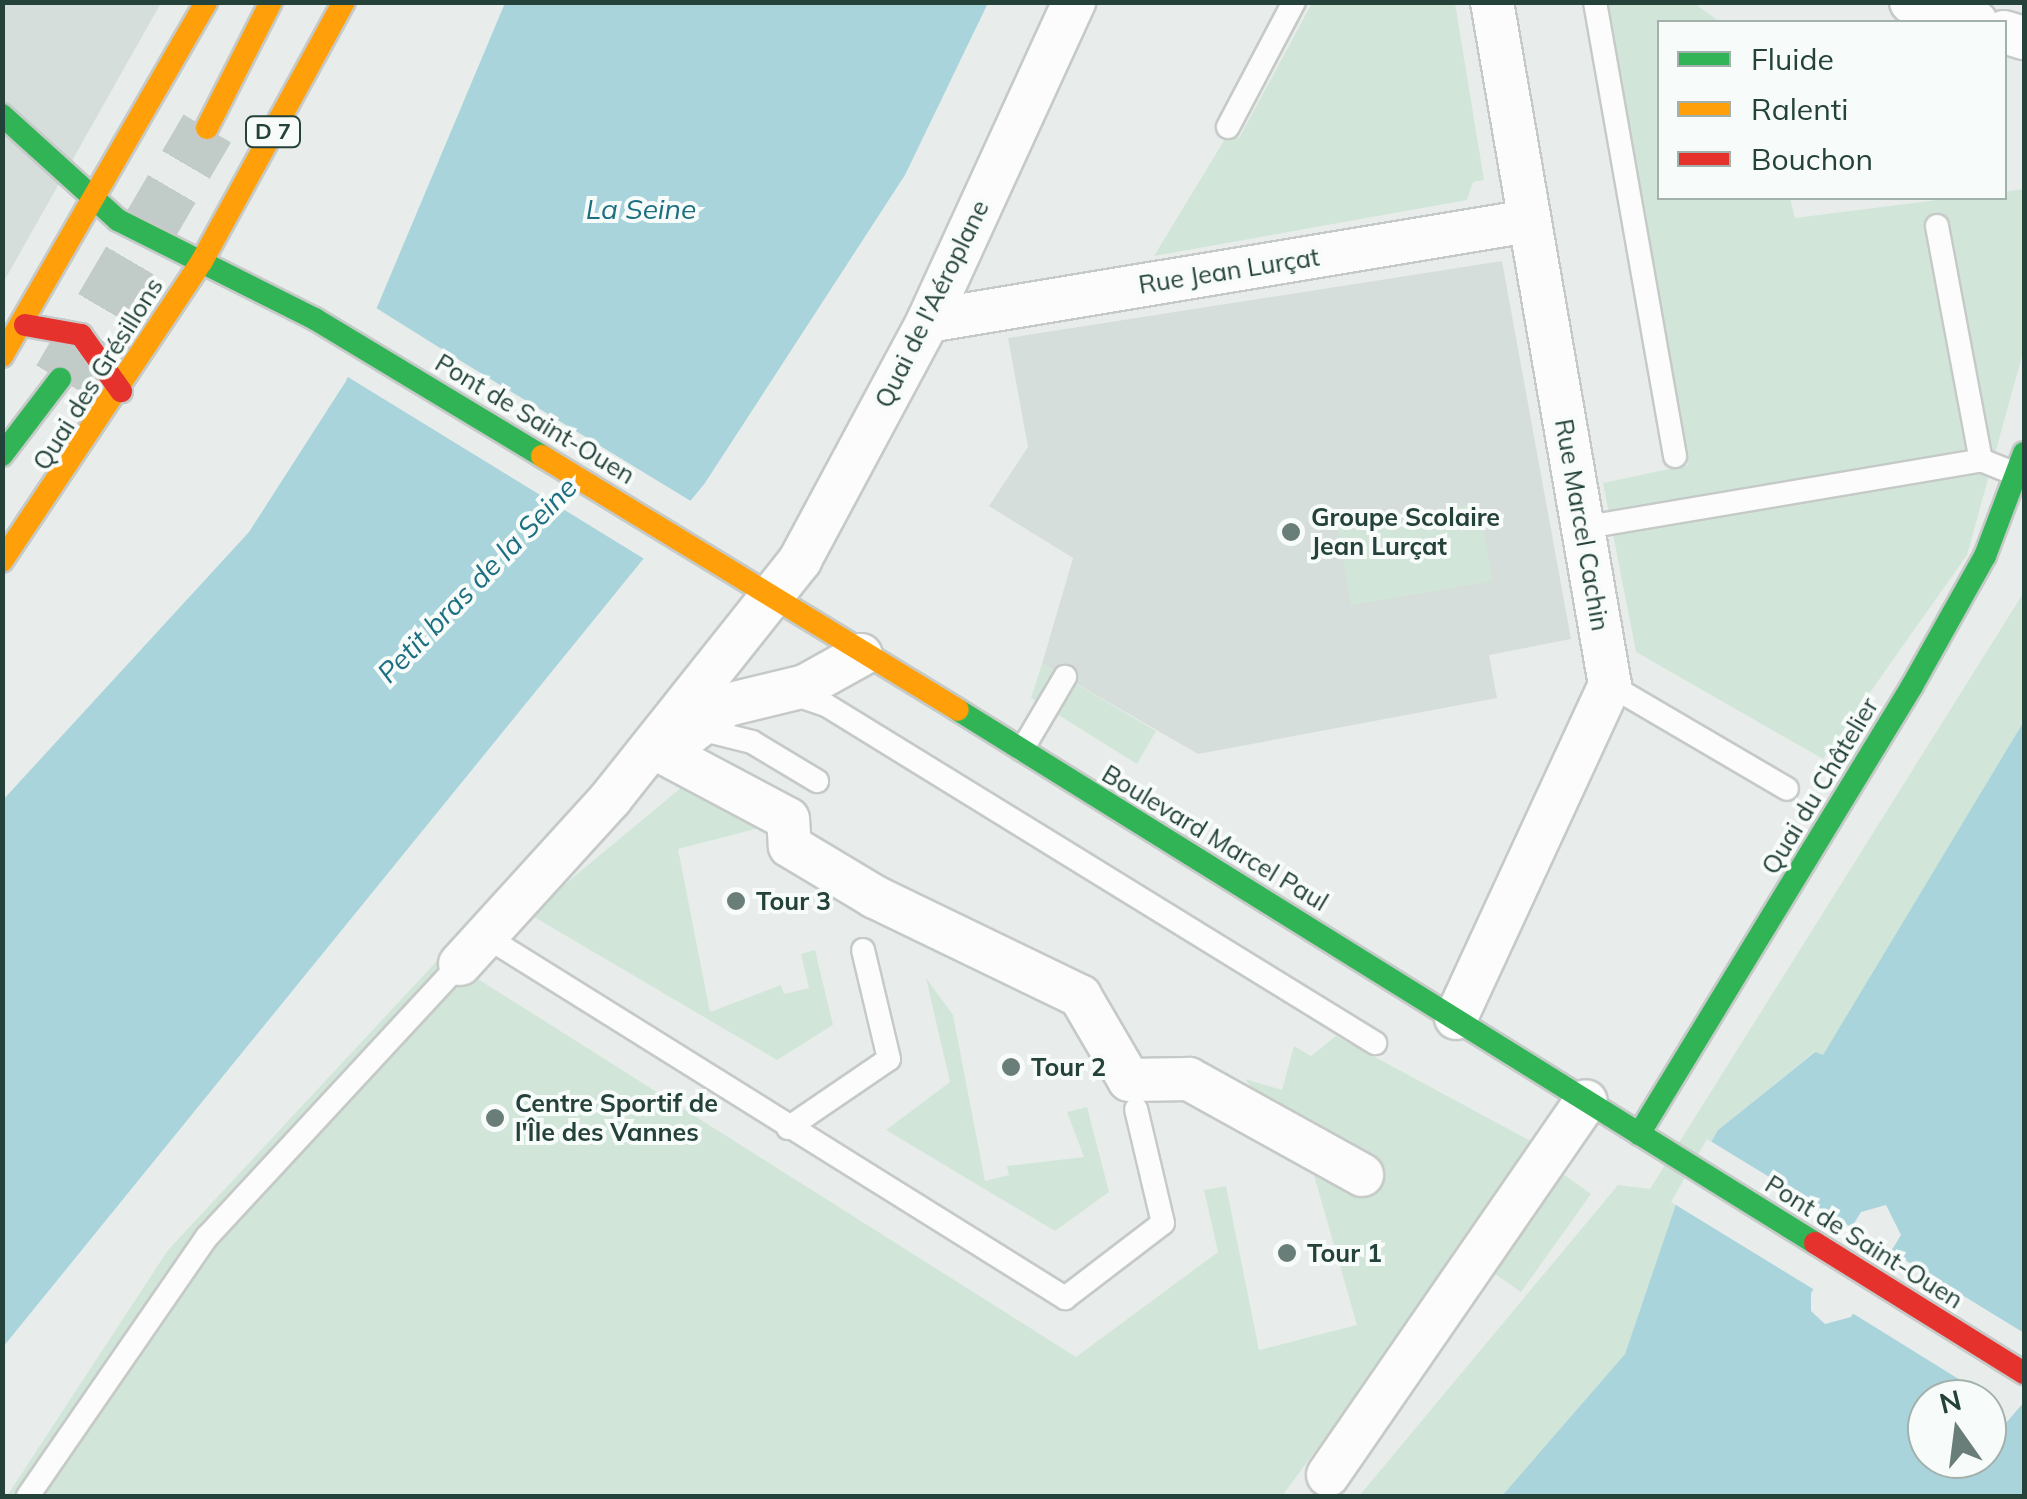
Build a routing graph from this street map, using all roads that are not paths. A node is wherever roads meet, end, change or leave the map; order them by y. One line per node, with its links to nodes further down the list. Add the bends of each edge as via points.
1 (206, 2): 10 (main road)
2 (271, 2): 13 (main road, D 7)
3 (344, 2): 16 (main road, D 7)
4 (1074, 2): 22 (street, Quai de l'Aéroplane)
5 (1294, 2): 12 (lane)
6 (1492, 2): 18 (street, Rue Marcel Cachin)
7 (1596, 2): 27 (lane)
8 (1911, 2): 9 (street)
9 (1970, 20)
10 (153, 107): 14 (main road); 17 (main road)
11 (2, 114): 17 (main road, Pont de Saint-Ouen)
12 (1228, 126)
13 (207, 128)
14 (164, 134)
15 (224, 166): 16 (main road)
16 (255, 166): 20 (main road, D 7)
17 (94, 200): 20 (main road, Pont de Saint-Ouen); 23 (main road)
18 (1530, 221): 22 (street, Rue Jean Lurçat); 30 (street, Rue Marcel Cachin)
19 (1936, 226): 28 (lane)
20 (202, 262): 25 (main road, Quai des Grésillons / D 7); 32 (main road, Pont de Saint-Ouen, via 315,319)
21 (2, 298): 23 (main road)
22 (928, 321): 33 (street, Quai de l'Aéroplane, via 800,560)
23 (14, 340): 25 (main road, via 81,335)
24 (60, 378): 26 (main road, Quai des Grésillons)
25 (121, 391): 31 (main road, Quai des Grésillons / D 7)
26 (2, 455)
27 (1675, 456)
28 (1981, 460): 29 (lane); 30 (lane)
29 (2020, 463): 51 (main road, Quai du Châtelier, via 1985,556 1912,686)
30 (1581, 528): 37 (street, Rue Marcel Cachin)
31 (2, 560)
32 (726, 566): 33 (main road, Boulevard Marcel Paul)
33 (770, 596): 34 (main road, Boulevard Marcel Paul); 35 (street, Quai de l'Aéroplane)
34 (861, 656): 38 (street); 40 (main road, Boulevard Marcel Paul)
35 (710, 670): 38 (street); 43 (street, Quai de l'Aéroplane)
36 (1065, 677): 40 (lane)
37 (1610, 685): 42 (lane); 46 (street)
38 (765, 694): 39 (street); 47 (lane, via 826,704)
39 (680, 740): 41 (lane, via 752,742); 43 (street); 53 (street, via 788,819 790,846 874,897 1080,996 1129,1080 1188,1079)
40 (1020, 753): 46 (main road, Boulevard Marcel Paul)
41 (817, 782)
42 (1786, 790)
43 (610, 798): 44 (street)
44 (473, 950): 50 (lane); 56 (lane, via 207,1237)
45 (862, 950): 50 (lane, via 889,1060)
46 (1456, 1018): 48 (main road, Boulevard Marcel Paul)
47 (1375, 1044)
48 (1586, 1101): 51 (main road, Boulevard Marcel Paul); 55 (street)
49 (1136, 1110): 50 (lane, via 1163,1223 1066,1298)
50 (788, 1128)
51 (1639, 1134): 52 (main road, Boulevard Marcel Paul)
52 (1675, 1158): 54 (main road, Pont de Saint-Ouen)
53 (1362, 1175)
54 (2017, 1369)
55 (1328, 1475)
56 (28, 1496)

